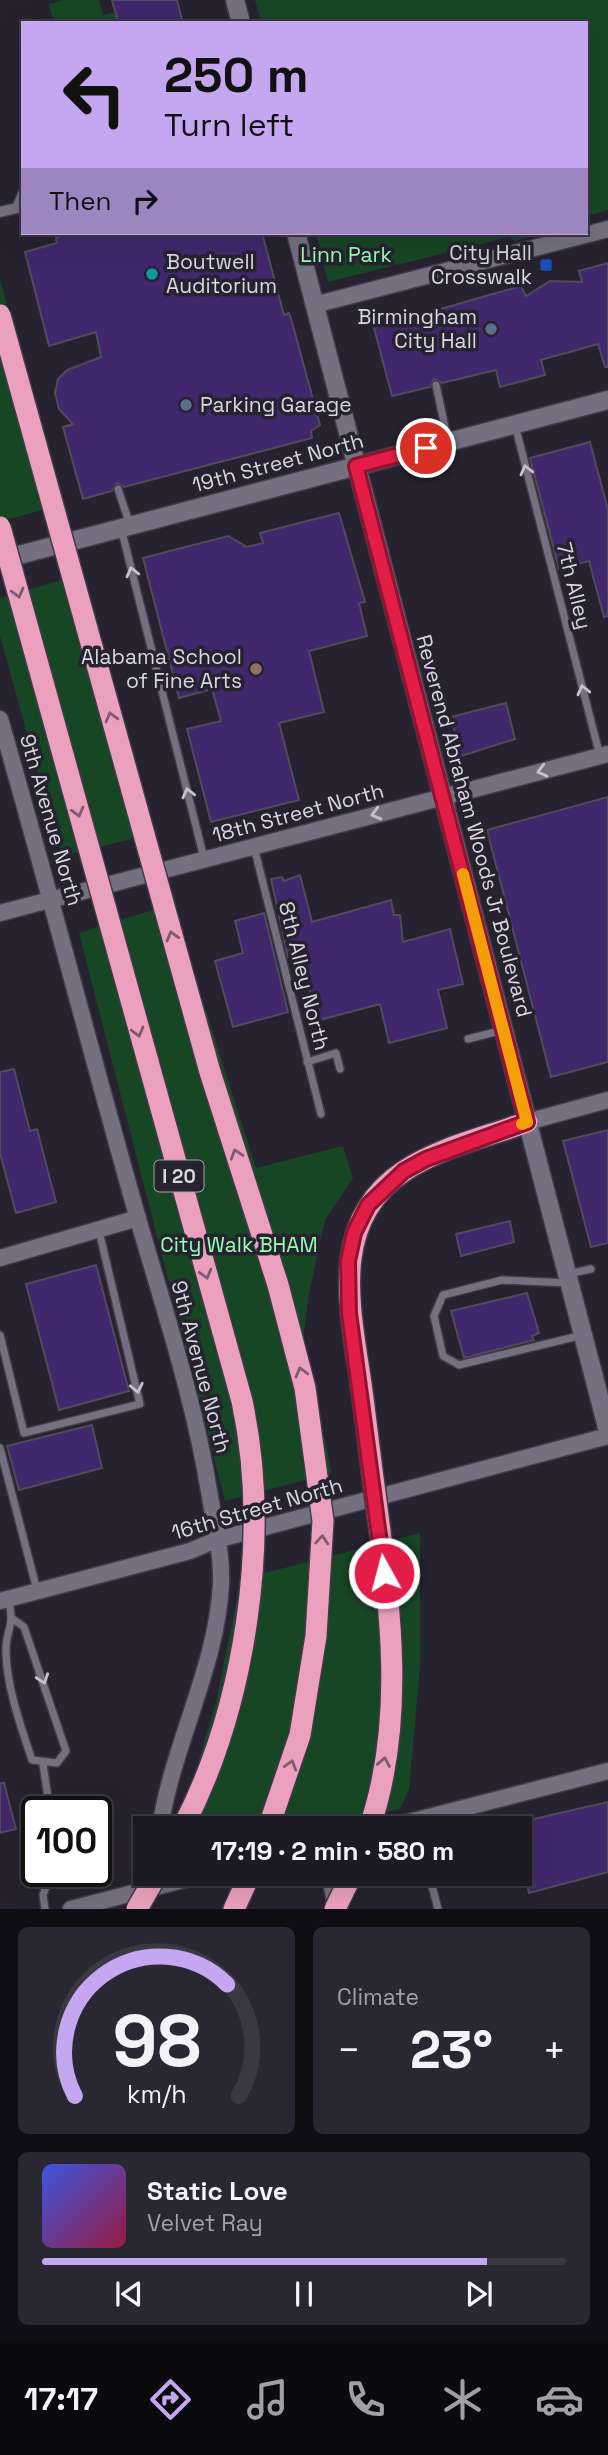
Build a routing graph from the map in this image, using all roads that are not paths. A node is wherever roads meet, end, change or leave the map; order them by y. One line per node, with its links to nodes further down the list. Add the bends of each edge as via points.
1 (235, 0): 2 (main road)
2 (240, 21)
3 (21, 199): 4 (street, via 17,208)
4 (0, 212)
5 (608, 229): 6 (street)
6 (588, 234)
7 (296, 235): 9 (main road, Reverend Abraham Woods Jr Boulevard)
8 (585, 235): 9 (street)
9 (314, 305): 15 (main road, Reverend Abraham Woods Jr Boulevard)
10 (0, 315): 53 (highway, one-way to 10, bridge, via 300,1735 316,1636 323,1521 305,1388 278,1285 210,1072)
11 (436, 385): 14 (lane)
12 (608, 400): 13 (main road, 19th Street North)
13 (514, 425): 14 (main road, 19th Street North); 21 (lane, 7th Alley, one-way to 13)
14 (448, 442): 15 (main road, 19th Street North)
15 (356, 466): 17 (main road, 19th Street North); 22 (main road, Reverend Abraham Woods Jr Boulevard)
16 (118, 489): 17 (lane)
17 (126, 526): 19 (main road, 19th Street North); 24 (lane, one-way to 17)
18 (0, 527): 52 (highway, I 20, one-way to 52, bridge, via 252,1446 255,1534 246,1619 226,1714)
19 (0, 560)
20 (0, 719): 25 (street, 9th Avenue North)
21 (604, 755): 22 (street, 18th Street North, one-way to 22)
22 (442, 796): 23 (street, 18th Street North, one-way to 23); 27 (main road, Reverend Abraham Woods Jr Boulevard)
23 (254, 846): 24 (street, 18th Street North); 29 (lane, 8th Alley North)
24 (205, 859): 25 (street, 18th Street North)
25 (52, 899): 26 (street, 18th Street North); 34 (street, 9th Avenue North)
26 (0, 913)
27 (503, 1030): 28 (lane); 33 (main road, Reverend Abraham Woods Jr Boulevard)
28 (468, 1039)
29 (307, 1062): 30 (lane, via 336,1053); 32 (lane, 8th Alley North)
30 (340, 1069)
31 (608, 1100): 33 (street)
32 (321, 1114)
33 (527, 1122): 38 (main road, Reverend Abraham Woods Jr Boulevard); 54 (highway, one-way to 33, bridge, via 390,1725 393,1669 370,1454 349,1313 348,1261 354,1233 368,1205 404,1171)
34 (138, 1218): 35 (street); 44 (street, 9th Avenue North, via 201,1436)
35 (99, 1231): 36 (street); 39 (lane, one-way to 39, via 141,1404 24,1433)
36 (0, 1258)
37 (591, 1269): 38 (lane)
38 (568, 1279): 40 (main road, Reverend Abraham Woods Jr Boulevard); 40 (lane, via 502,1280 443,1295 434,1316 443,1356 459,1365)
39 (0, 1335)
40 (583, 1335): 41 (main road, Reverend Abraham Woods Jr Boulevard)
41 (608, 1430)
42 (608, 1436): 44 (street, 16th Street North)
43 (0, 1448): 45 (lane)
44 (216, 1540): 45 (street, 16th Street North); 51 (street, 9th Avenue North, via 220,1584 213,1637)
45 (37, 1591): 46 (street, 16th Street North)
46 (4, 1600): 47 (lane)
47 (13, 1619): 48 (lane, via 6,1650 8,1673 32,1760); 48 (lane, one-way to 48, via 24,1628 35,1654 66,1751 57,1762)
48 (43, 1764): 50 (lane)
49 (608, 1771): 55 (street)
50 (48, 1796)
51 (162, 1816)
52 (187, 1816)
53 (272, 1816)
54 (372, 1816)
55 (446, 1816)
56 (136, 1886): 64 (street)
57 (152, 1886): 65 (highway, bridge)
58 (244, 1886): 66 (highway)
59 (331, 1886): 67 (street)
60 (347, 1886): 67 (highway, bridge)
61 (432, 1886): 68 (lane)
62 (46, 1887): 63 (lane)
63 (45, 1909)
64 (71, 1909)
65 (136, 1909)
66 (233, 1909)
67 (336, 1909)
68 (438, 1909)

